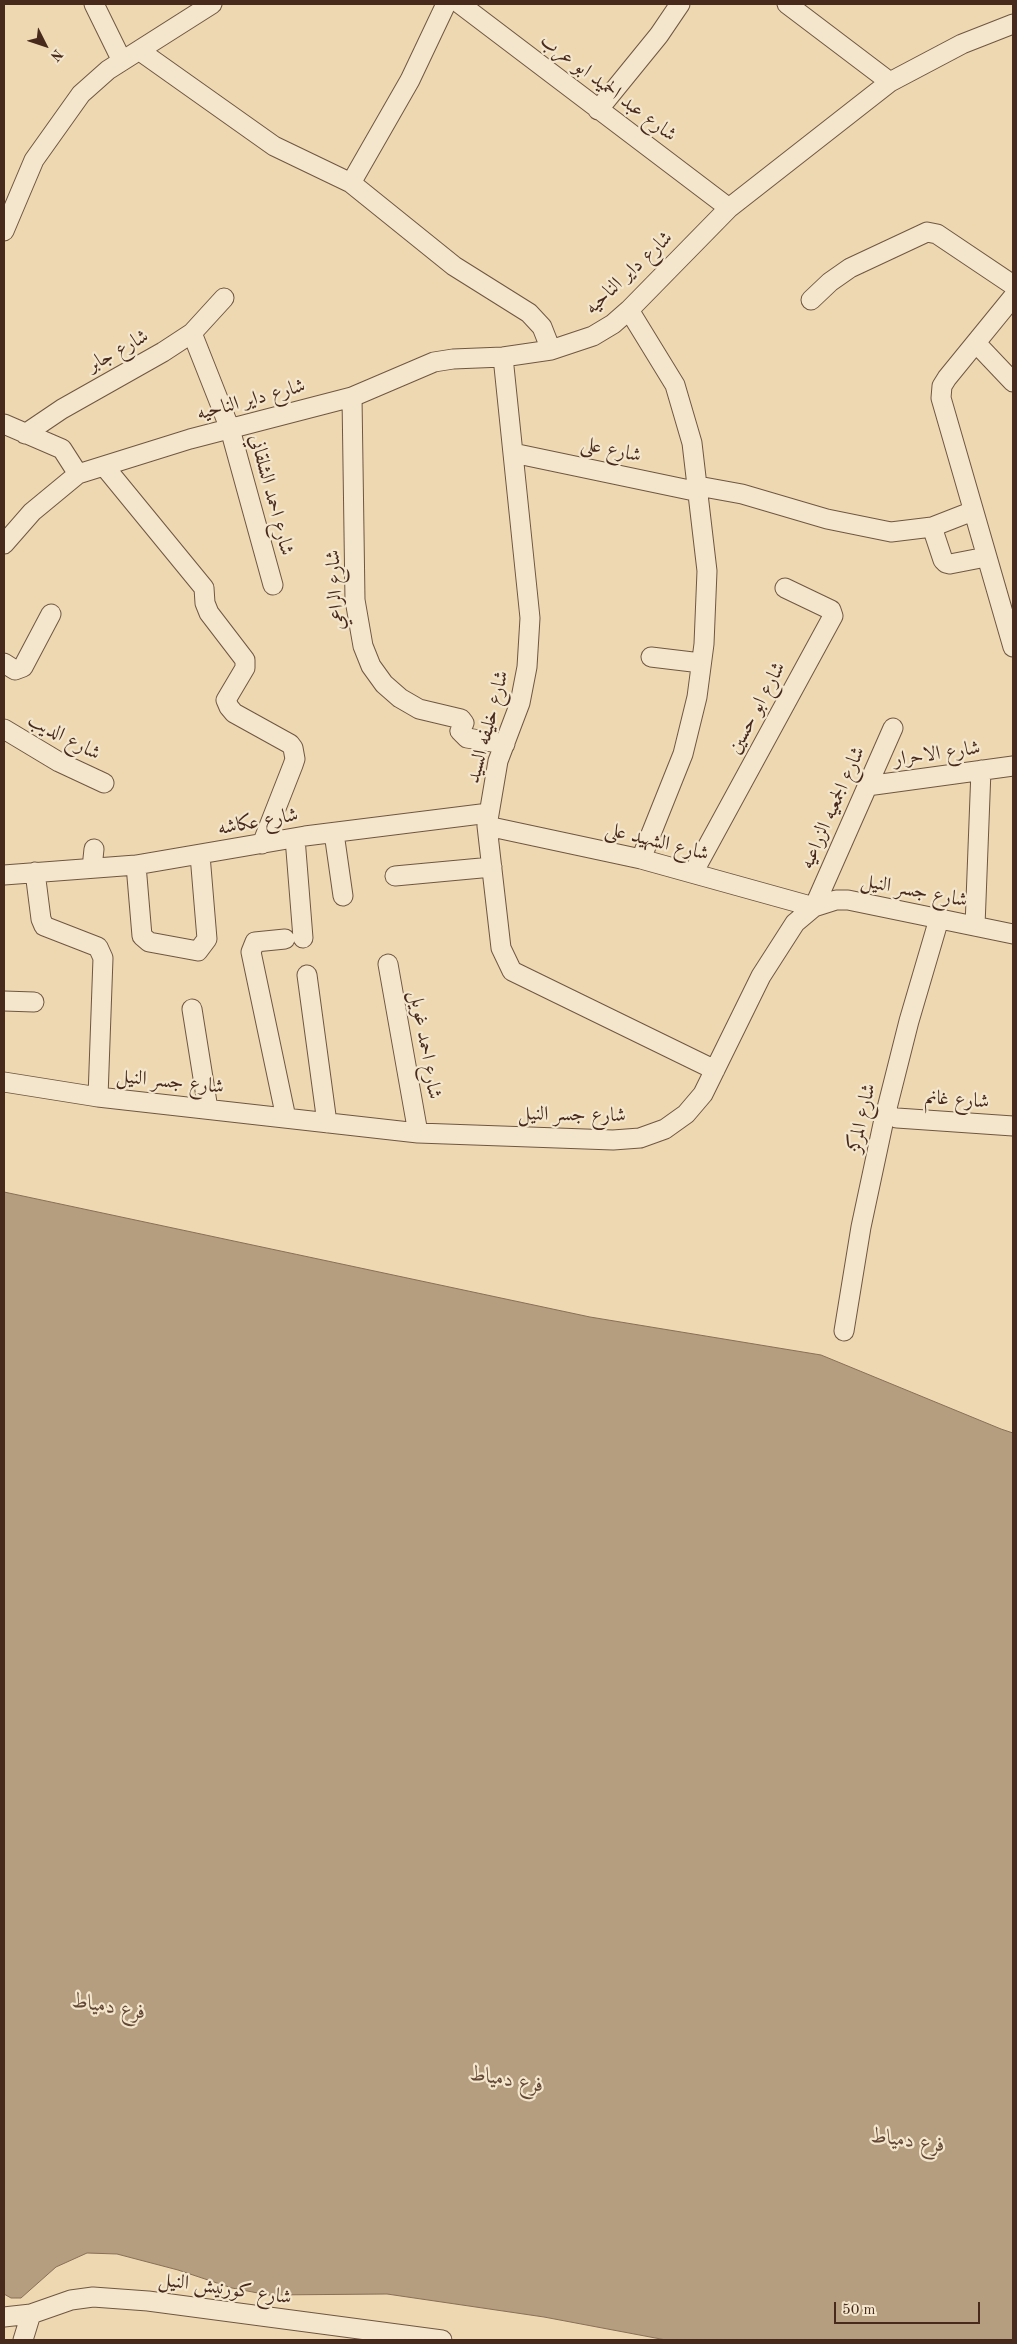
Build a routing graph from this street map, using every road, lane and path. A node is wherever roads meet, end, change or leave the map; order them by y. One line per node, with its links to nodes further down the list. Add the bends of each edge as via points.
1 (94, 4): 9 (street)
2 (212, 4): 8 (street)
3 (446, 4): 12 (street, via 410,80)
4 (460, 4): 11 (street, شارع عبد الحميد ابو عرب)
5 (680, 4): 11 (street)
6 (795, 6): 10 (street)
7 (1013, 24): 10 (street, شارع داير الناحيه, via 962,44)
8 (140, 51): 9 (street); 12 (street, via 274,146)
9 (122, 61): 14 (street, via 81,94 55,129 34,160)
10 (890, 82): 13 (street, شارع داير الناحيه)
11 (598, 110): 13 (street, شارع عبد الحميد ابو عرب)
12 (351, 183): 22 (street, via 454,266 529,313 542,327)
13 (729, 208): 19 (street, شارع داير الناحيه)
14 (4, 231)
15 (1013, 285): 18 (street, via 937,234 927,232 850,268)
16 (1013, 297): 21 (street)
17 (224, 298): 20 (street, شارع جابر)
18 (811, 300)
19 (629, 310): 22 (street, شارع داير الناحيه, via 593,336); 32 (street, via 674,385 692,442)
20 (192, 333): 27 (street, شارع احمد الشلقاني); 28 (street, شارع جابر)
21 (976, 343): 24 (street); 33 (street, via 947,378 941,392)
22 (551, 350): 23 (street, شارع داير الناحيه)
23 (503, 357): 25 (street, شارع داير الناحيه, via 434,362); 29 (street, شارع خليفه السيد)
24 (1013, 382)
25 (352, 397): 27 (street, شارع داير الناحيه); 46 (street, شارع الراعي, via 355,600 363,646 371,666 384,684 419,709 461,718 464,723 460,732 467,738)
26 (4, 424): 28 (street)
27 (230, 429): 30 (street, شارع داير الناحيه); 37 (street, شارع احمد الشلقاني)
28 (25, 434): 31 (street, via 62,449)
29 (513, 453): 32 (street, شارع على); 46 (street, شارع خليفه السيد, via 530,618 527,667 520,703)
30 (104, 466): 31 (street, شارع داير الناحيه); 54 (street, via 204,588 209,613 245,660 245,668 226,700 229,707 293,748 293,765)
31 (78, 474): 35 (street, شارع داير الناحيه, via 32,512)
32 (699, 489): 34 (street, شارع على, via 742,494 827,520 891,532); 43 (street, via 707,572)
33 (973, 511): 34 (street, شارع على); 36 (street)
34 (932, 527): 36 (street, via 946,563)
35 (4, 544)
36 (986, 557): 40 (street)
37 (273, 586)
38 (785, 588): 62 (street, شارع ابو حسين, via 831,610 833,616)
39 (51, 614): 42 (street, via 23,667 16,670)
40 (1013, 647)
41 (651, 656): 43 (street)
42 (4, 663)
43 (702, 663): 57 (street, via 684,754)
44 (893, 728): 50 (street, شارع الجمعيه الزراعيه)
45 (4, 729): 49 (street, شارع الديب, via 59,762)
46 (505, 744): 51 (street, شارع خليفه السيد, via 498,761)
47 (1013, 766): 48 (street, شارع الاحرار)
48 (982, 770): 50 (street, شارع الاحرار); 68 (street)
49 (104, 783)
50 (867, 786): 66 (street, شارع الجمعيه الزراعيه)
51 (488, 820): 52 (street, شارع عكاشه); 57 (street, شارع الشهيد على); 59 (street, شارع خليفه السيد)
52 (334, 833): 53 (street, شارع عكاشه); 65 (street)
53 (295, 838): 54 (street, شارع عكاشه); 79 (street, via 294,939 256,942 251,952)
54 (262, 844): 56 (street, شارع عكاشه)
55 (94, 849): 60 (street)
56 (200, 855): 58 (street, شارع عكاشه); 58 (street, via 207,939 198,951 149,942 142,936)
57 (641, 859): 62 (street, شارع الشهيد على)
58 (136, 865): 60 (street, شارع عكاشه)
59 (492, 867): 64 (street); 75 (street, شارع خليفه السيد, via 501,948 512,970)
60 (92, 868): 61 (street, شارع عكاشه)
61 (35, 872): 63 (street, شارع عكاشه); 77 (street, via 44,926 98,947 103,958)
62 (693, 873): 66 (street, شارع الشهيد على)
63 (4, 875)
64 (395, 876)
65 (344, 896)
66 (814, 907): 67 (street, شارع جسر النيل, via 848,900); 75 (street, شارع جسر النيل, via 787,933)
67 (939, 919): 68 (street, شارع جسر النيل); 84 (street, شارع المركز, via 883,1124 861,1227)
68 (974, 926): 69 (street, شارع جسر النيل)
69 (1013, 934)
70 (388, 964): 83 (street, شارع احمد غويل)
71 (307, 975): 81 (street)
72 (4, 1001): 73 (street)
73 (34, 1002)
74 (192, 1009): 78 (street)
75 (715, 1070): 83 (street, شارع جسر النيل, via 704,1094 686,1114 665,1129 640,1138 614,1140)
76 (4, 1082): 77 (street, شارع جسر النيل)
77 (98, 1097): 78 (street, شارع جسر النيل)
78 (208, 1109): 79 (street, شارع جسر النيل)
79 (286, 1118): 81 (street, شارع جسر النيل)
80 (897, 1118): 82 (street, شارع غانم)
81 (327, 1123): 83 (street, شارع جسر النيل)
82 (1013, 1126)
83 (418, 1133)
84 (844, 1331)
85 (31, 2314): 86 (street, شارع كورنيش النيل); 87 (street, شارع كورنيش النيل, via 71,2300 93,2297 148,2301); 88 (street)
86 (4, 2317)
87 (364, 2335): 89 (street, شارع كورنيش النيل)
88 (23, 2340)
89 (442, 2340)

